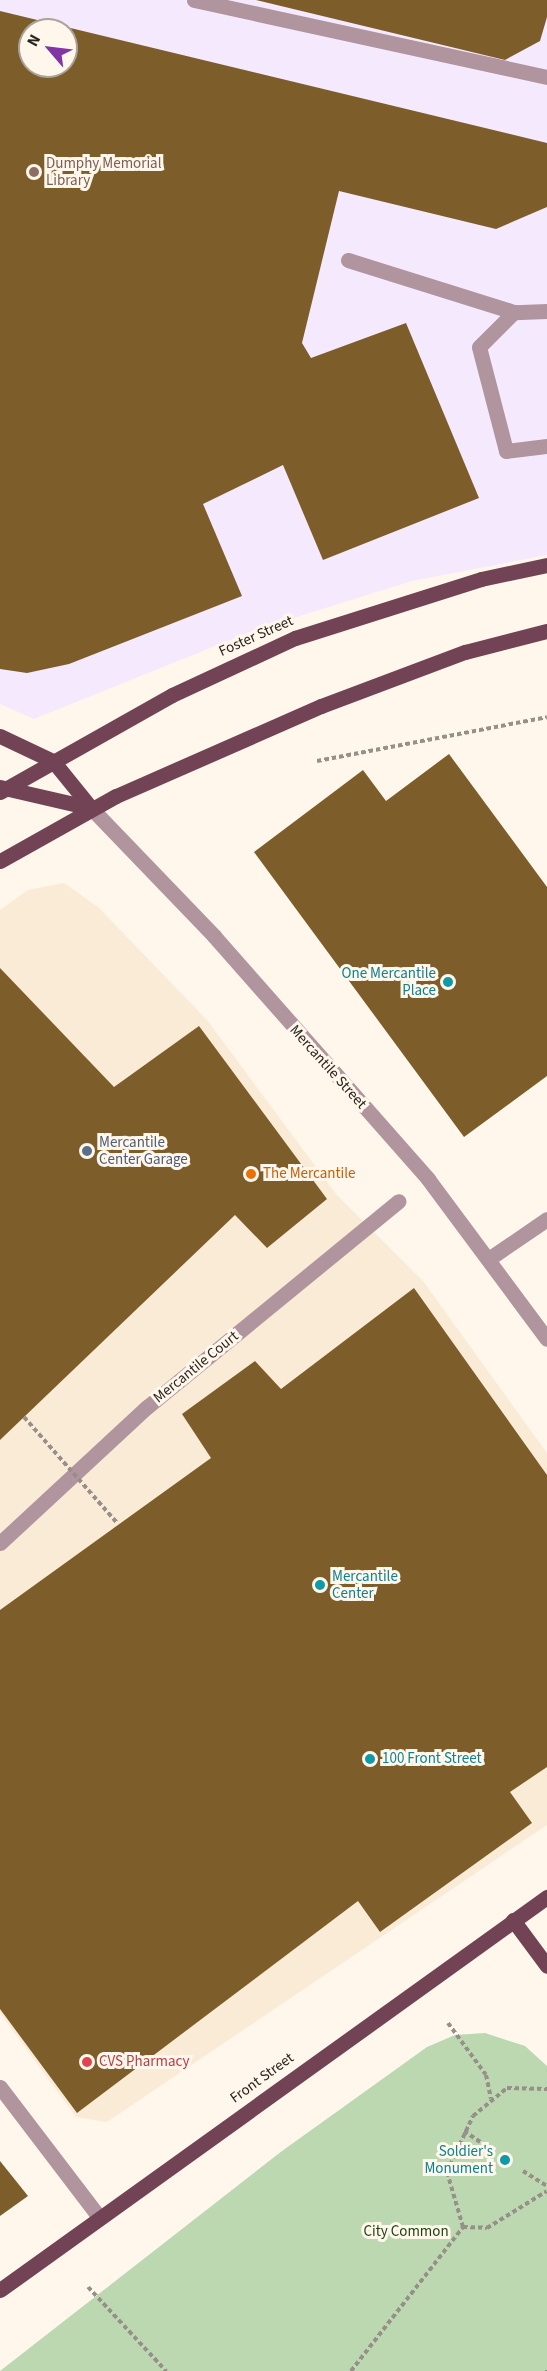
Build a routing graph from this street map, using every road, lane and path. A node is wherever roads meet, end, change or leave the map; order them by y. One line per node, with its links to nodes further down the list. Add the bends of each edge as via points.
1 (195, 0): 2 (street)
2 (547, 77)
3 (348, 260): 5 (street)
4 (547, 311): 5 (street)
5 (514, 312): 6 (street, via 479,347 506,451)
6 (547, 446)
7 (547, 566): 11 (main road, Foster Street, via 481,579 295,638 172,694)
8 (547, 631): 14 (main road, via 389,678)
9 (547, 717): 12 (path)
10 (0, 736): 11 (main road)
11 (52, 761): 13 (main road, Foster Street); 14 (main road)
12 (316, 761)
13 (1, 789): 14 (main road)
14 (91, 808): 15 (main road); 18 (street, Mercantile Street, via 214,936)
15 (0, 861)
16 (399, 1201): 22 (street, Mercantile Court, via 147,1407)
17 (547, 1219): 18 (street)
18 (490, 1258): 19 (street, Mercantile Street)
19 (547, 1340)
20 (24, 1417): 21 (path, bridge)
21 (118, 1524)
22 (0, 1543)
23 (547, 1897): 24 (main road, Front Street)
24 (513, 1920): 25 (main road); 35 (main road, Front Street)
25 (547, 1966)
26 (448, 2023): 29 (path, via 486,2075)
27 (0, 2087): 35 (street)
28 (547, 2089): 29 (path, via 525,2084)
29 (491, 2098): 30 (path)
30 (464, 2131): 31 (path); 36 (path, via 447,2172)
31 (489, 2148)
32 (524, 2171): 33 (path)
33 (547, 2186)
34 (547, 2191): 36 (path, via 487,2228)
35 (99, 2217): 38 (main road, Front Street)
36 (463, 2227): 41 (path)
37 (88, 2287): 39 (path)
38 (0, 2290)
39 (162, 2369): 40 (path)
40 (166, 2371)
41 (351, 2371)

